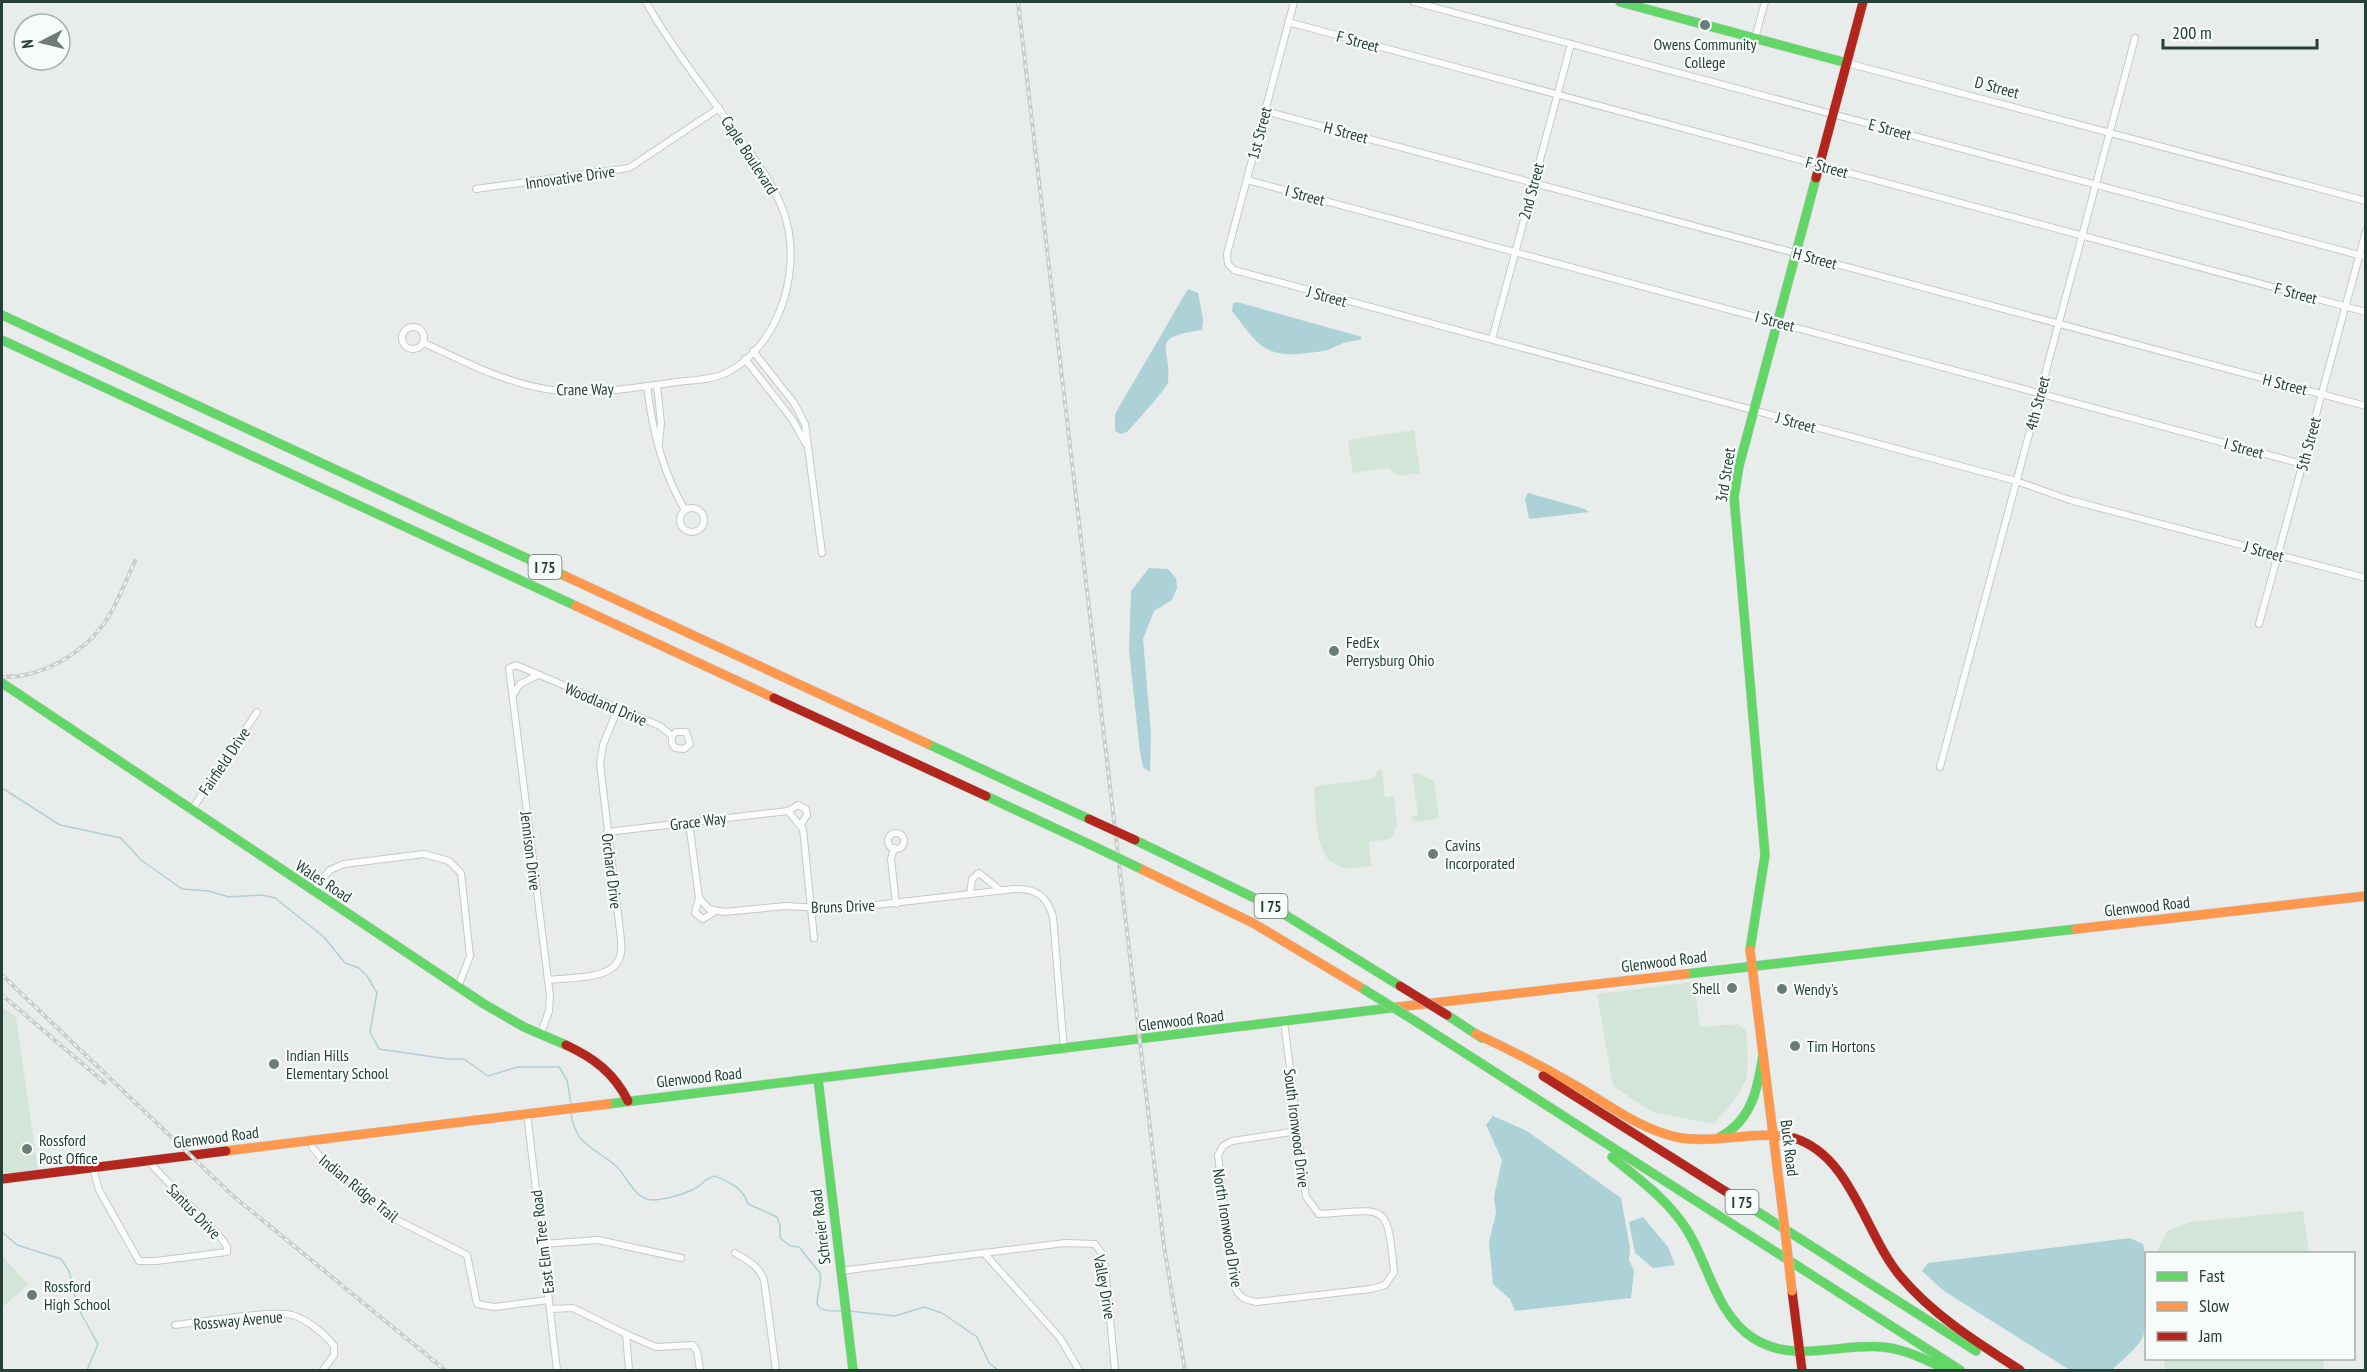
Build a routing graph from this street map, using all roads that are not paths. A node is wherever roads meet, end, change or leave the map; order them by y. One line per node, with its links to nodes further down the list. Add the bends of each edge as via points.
1 (646, 2): 13 (street, Caple Boulevard)
2 (1294, 2): 7 (street, 1st Street)
3 (1414, 2): 10 (street, E Street)
4 (1620, 2): 8 (main road, D Street)
5 (1765, 2): 8 (street)
6 (1863, 2): 11 (main road, 3rd Street)
7 (1288, 22): 12 (street, F Street); 14 (street, 1st Street)
8 (1755, 38): 11 (main road, D Street)
9 (2135, 38): 16 (street, 4th Street)
10 (1571, 44): 12 (street, 2nd Street); 15 (street, E Street)
11 (1847, 63): 15 (main road, 3rd Street); 16 (street, D Street)
12 (1557, 95): 17 (street, F Street); 19 (street, 2nd Street)
13 (718, 108): 21 (street, Innovative Drive, via 629,168); 40 (street, Caple Boulevard, via 773,187 789,237 790,268 785,294 775,320)
14 (1265, 111): 18 (street, 1st Street); 19 (street, H Street)
15 (1834, 114): 17 (main road, 3rd Street); 20 (street, E Street)
16 (2109, 132): 20 (street, 4th Street); 22 (street, D Street)
17 (1820, 165): 24 (street, F Street); 26 (main road, 3rd Street)
18 (1247, 180): 25 (street, I Street); 28 (street, 1st Street, via 1227,254)
19 (1534, 183): 25 (street, 2nd Street); 26 (street, H Street)
20 (2096, 185): 24 (street, 4th Street); 27 (street, E Street)
21 (476, 189)
22 (2366, 201)
23 (2366, 231): 27 (street, 5th Street)
24 (2082, 236): 29 (street, F Street); 34 (street, 4th Street)
25 (1515, 252): 33 (street, I Street); 35 (street, 2nd Street)
26 (1797, 253): 33 (main road, 3rd Street); 34 (street, H Street)
27 (2362, 256): 29 (street, 5th Street)
28 (1228, 264): 35 (street, J Street, via 1246,274)
29 (2345, 306): 31 (street, F Street); 45 (street, 5th Street)
30 (2, 307): 39 (main road, via 68,339)
31 (2366, 312)
32 (2, 315): 39 (main road, I 75)
33 (1778, 322): 44 (street, I Street); 47 (main road, 3rd Street)
34 (2058, 323): 44 (street, 4th Street); 45 (street, H Street)
35 (1492, 339): 47 (street, J Street)
36 (2, 340): 41 (main road, I 75)
37 (424, 343): 43 (street, Crane Way, via 494,375 546,389 592,392)
38 (2, 348): 41 (main road, via 57,373)
39 (80, 350): 84 (main road, I 75, bridge, via 1271,906)
40 (749, 355): 42 (street, Crane Way, via 720,375); 49 (street, via 792,418); 49 (street, via 800,413)
41 (82, 379): 91 (main road, I 75, bridge, via 1253,923 1415,1021)
42 (657, 385): 43 (street, Crane Way); 48 (street)
43 (647, 386): 48 (street, via 652,426)
44 (2040, 393): 50 (street, I Street); 51 (street, 4th Street)
45 (2322, 394): 46 (street, H Street); 50 (street, 5th Street)
46 (2366, 406)
47 (1754, 410): 51 (street, J Street); 80 (main road, 3rd Street, via 1734,497 1765,862 1750,929)
48 (659, 443): 52 (street, via 671,485)
49 (809, 453): 53 (street)
50 (2302, 464): 54 (street, 5th Street)
51 (2016, 481): 54 (street, J Street, via 2070,500); 64 (street, 4th Street)
52 (685, 510): 52 (street, via 681,515 682,526 689,532 698,531 705,522 704,514 695,507)
53 (822, 553)
54 (2278, 555): 55 (street, J Street); 56 (street, 5th Street)
55 (2366, 578)
56 (2259, 624)
57 (510, 666): 58 (street, Woodland Drive); 60 (street, Jennison Drive)
58 (538, 675): 60 (street, via 520,684); 61 (street, Woodland Drive)
59 (2, 683): 65 (main road, Wales Road)
60 (512, 699): 81 (street, Jennison Drive)
61 (618, 708): 63 (street, Woodland Drive, via 660,726); 69 (street, Orchard Drive, via 600,764)
62 (257, 712): 65 (street, Fairfield Drive)
63 (672, 736)
64 (1940, 767)
65 (191, 811): 71 (main road, Wales Road)
66 (788, 811): 67 (street, Grace Way); 68 (street); 68 (street, via 798,805 806,809 806,819)
67 (689, 822): 69 (street, Grace Way); 75 (street, Bruns Drive)
68 (801, 824): 77 (street)
69 (607, 832): 81 (street, Orchard Drive, via 620,958 605,972)
70 (894, 848): 76 (street, via 891,859)
71 (312, 891): 82 (main road, Wales Road); 82 (street, via 330,870 344,864 424,854 449,861 461,873 470,956)
72 (1001, 891): 73 (street, Bruns Drive); 73 (street, via 979,873 972,879); 86 (street, Bruns Drive, via 1034,890 1051,909)
73 (970, 894): 76 (street, Bruns Drive)
74 (2366, 896): 80 (main road, Glenwood Road)
75 (699, 898): 78 (street); 78 (street, Bruns Drive, via 695,908 699,918 707,918)
76 (896, 904): 77 (street, Bruns Drive)
77 (811, 908): 78 (street, Bruns Drive); 79 (street)
78 (716, 911)
79 (813, 938)
80 (1752, 966): 83 (main road, Glenwood Road); 87 (main road, Buck Road)
81 (548, 980): 85 (street, Jennison Drive, via 550,1004)
82 (458, 987): 85 (main road, Wales Road)
83 (1284, 1021): 86 (main road, Glenwood Road); 92 (street, South Ironwood Drive)
84 (1476, 1034): 94 (main road, via 1533,1061 1644,1126 1677,1137); 121 (main road, I 75)
85 (540, 1035): 89 (main road, Wales Road, via 592,1057 619,1085)
86 (1064, 1050): 88 (main road, Glenwood Road)
87 (1763, 1055): 93 (main road, Buck Road); 94 (main road, via 1754,1103 1731,1131)
88 (818, 1079): 89 (main road, Glenwood Road); 103 (main road, Schreier Road)
89 (628, 1101): 90 (main road, Glenwood Road)
90 (527, 1113): 95 (main road, Glenwood Road); 99 (street, East Elm Tree Road)
91 (1571, 1124): 109 (main road, via 1644,1182 1675,1213 1740,1327 1766,1345); 120 (main road, I 75, via 1823,1279)
92 (1298, 1131): 104 (street, South Ironwood Drive, via 1306,1197 1311,1207 1319,1214 1372,1210 1383,1216 1390,1227); 104 (street, North Ironwood Drive, via 1232,1141 1218,1155 1234,1286 1240,1297 1257,1302 1371,1289 1385,1285)
93 (1773, 1134): 94 (main road); 109 (main road, Buck Road, bridge); 122 (main road, via 1794,1136 1830,1159 1887,1260 1907,1284 1946,1318)
94 (1713, 1139)
95 (310, 1140): 96 (main road, Glenwood Road); 105 (street, Indian Ridge Trail, via 322,1159 397,1220 467,1255 477,1304 486,1307)
96 (148, 1161): 97 (main road, Glenwood Road); 97 (street, Santus Drive, via 221,1238 227,1252 139,1261 99,1190)
97 (93, 1168): 98 (main road, Glenwood Road)
98 (2, 1179)
99 (542, 1244): 102 (street, via 598,1240); 105 (street, East Elm Tree Road)
100 (735, 1253): 114 (street, via 762,1273)
101 (984, 1253): 103 (street, Valley Drive); 116 (street, via 1060,1338); 117 (street, Valley Drive, via 1065,1243 1095,1244 1105,1266)
102 (681, 1258)
103 (840, 1271): 115 (main road, Schreier Road)
104 (1394, 1272)
105 (548, 1300): 106 (street, East Elm Tree Road)
106 (550, 1309): 108 (street, via 573,1308); 111 (street, East Elm Tree Road)
107 (176, 1325): 110 (street, Rossway Avenue, via 294,1316 334,1346 334,1355)
108 (626, 1334): 112 (street); 113 (street, via 656,1347 693,1345)
109 (1800, 1353): 118 (main road, Buck Road); 119 (main road, via 1883,1347 1918,1356)
110 (323, 1371)
111 (557, 1371)
112 (629, 1371)
113 (700, 1371)
114 (776, 1371)
115 (853, 1371)
116 (1079, 1371)
117 (1115, 1371)
118 (1802, 1371)
119 (1947, 1371)
120 (1960, 1371)
121 (2008, 1371)
122 (2020, 1371)

